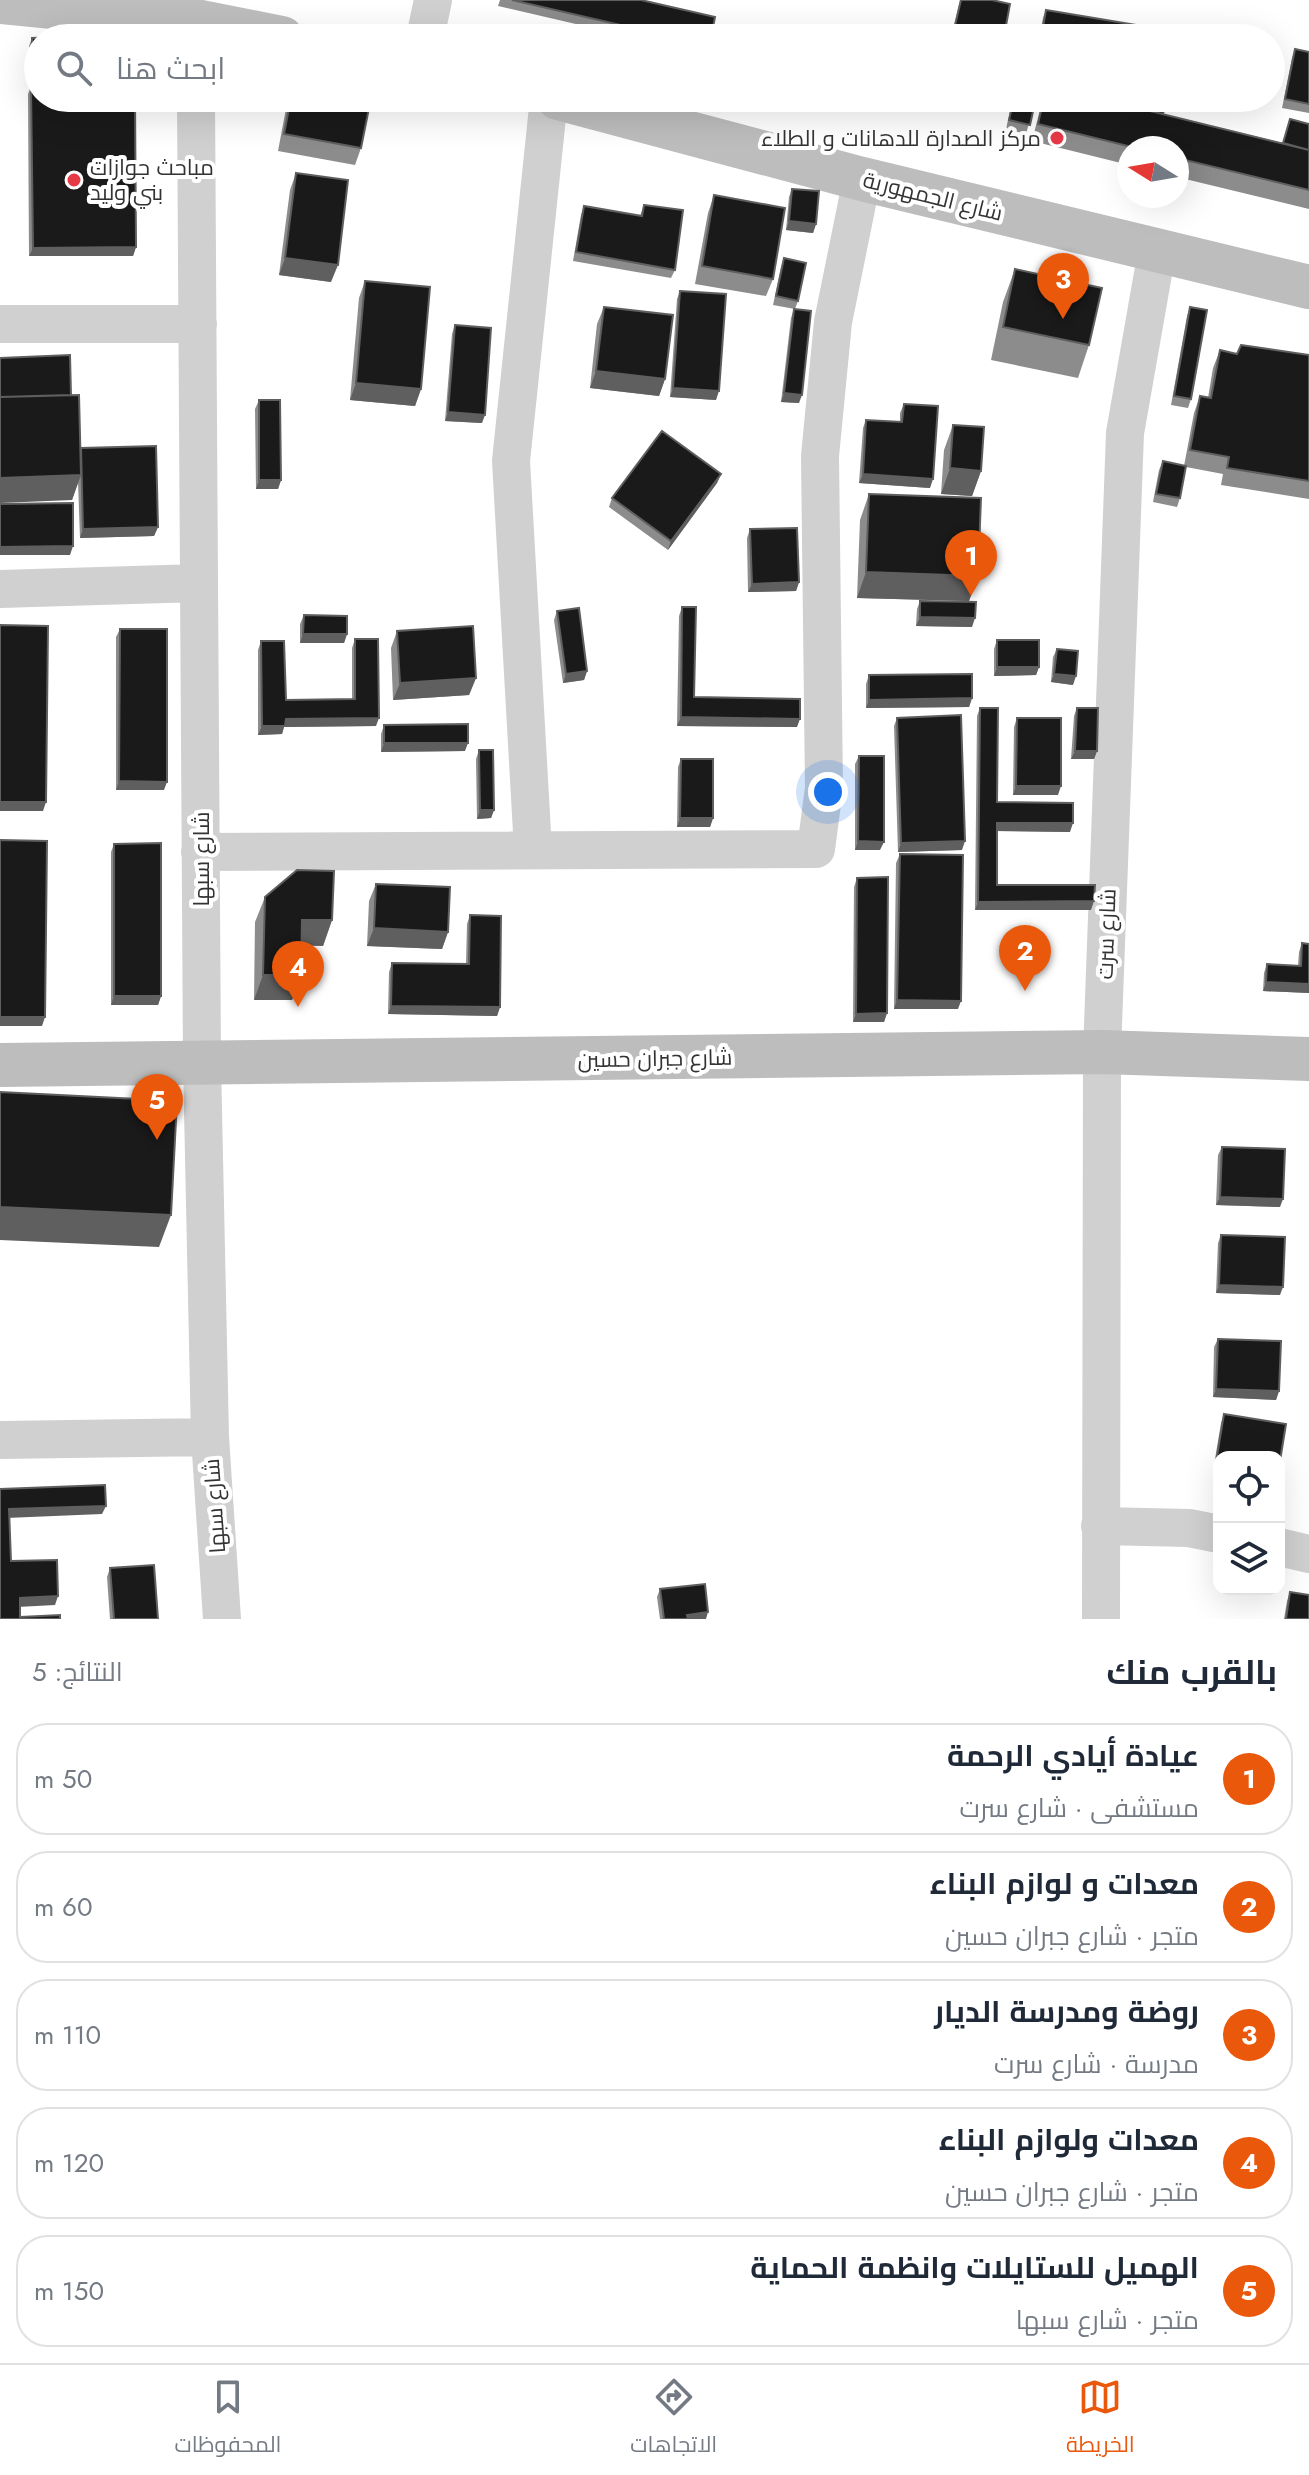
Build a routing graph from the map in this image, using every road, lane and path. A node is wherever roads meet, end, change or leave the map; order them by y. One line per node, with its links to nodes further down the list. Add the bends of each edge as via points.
1 (433, 0): 4 (street)
2 (0, 2): 3 (main road)
3 (154, 24)
4 (428, 24)
5 (196, 112): 12 (street, شارع سبها)
6 (548, 112): 15 (street, via 511,461)
7 (611, 112): 8 (main road, شارع الجمهورية)
8 (862, 179): 9 (main road, شارع الجمهورية); 15 (street, via 833,322 820,456 824,788 816,849)
9 (1157, 251): 10 (main road, شارع الجمهورية); 17 (street, شارع سرت, via 1125,433)
10 (1309, 287)
11 (0, 324): 12 (street)
12 (198, 324): 13 (street, شارع سبها)
13 (199, 583): 14 (street); 16 (street, شارع سبها)
14 (0, 589)
15 (533, 850): 16 (street)
16 (200, 852): 19 (street, شارع سبها)
17 (1102, 1052): 18 (main road, شارع جبران حسين); 19 (main road, شارع جبران حسين); 23 (street, شارع سرت)
18 (1309, 1059)
19 (202, 1063): 20 (main road, شارع جبران حسين); 21 (street, شارع سبها)
20 (0, 1065)
21 (210, 1437): 22 (street); 27 (street, شارع سبها)
22 (0, 1440)
23 (1100, 1526): 24 (street); 28 (street, شارع سرت)
24 (1213, 1533)
25 (1285, 1548): 26 (street)
26 (1309, 1554)
27 (222, 1619)
28 (1101, 1619)

